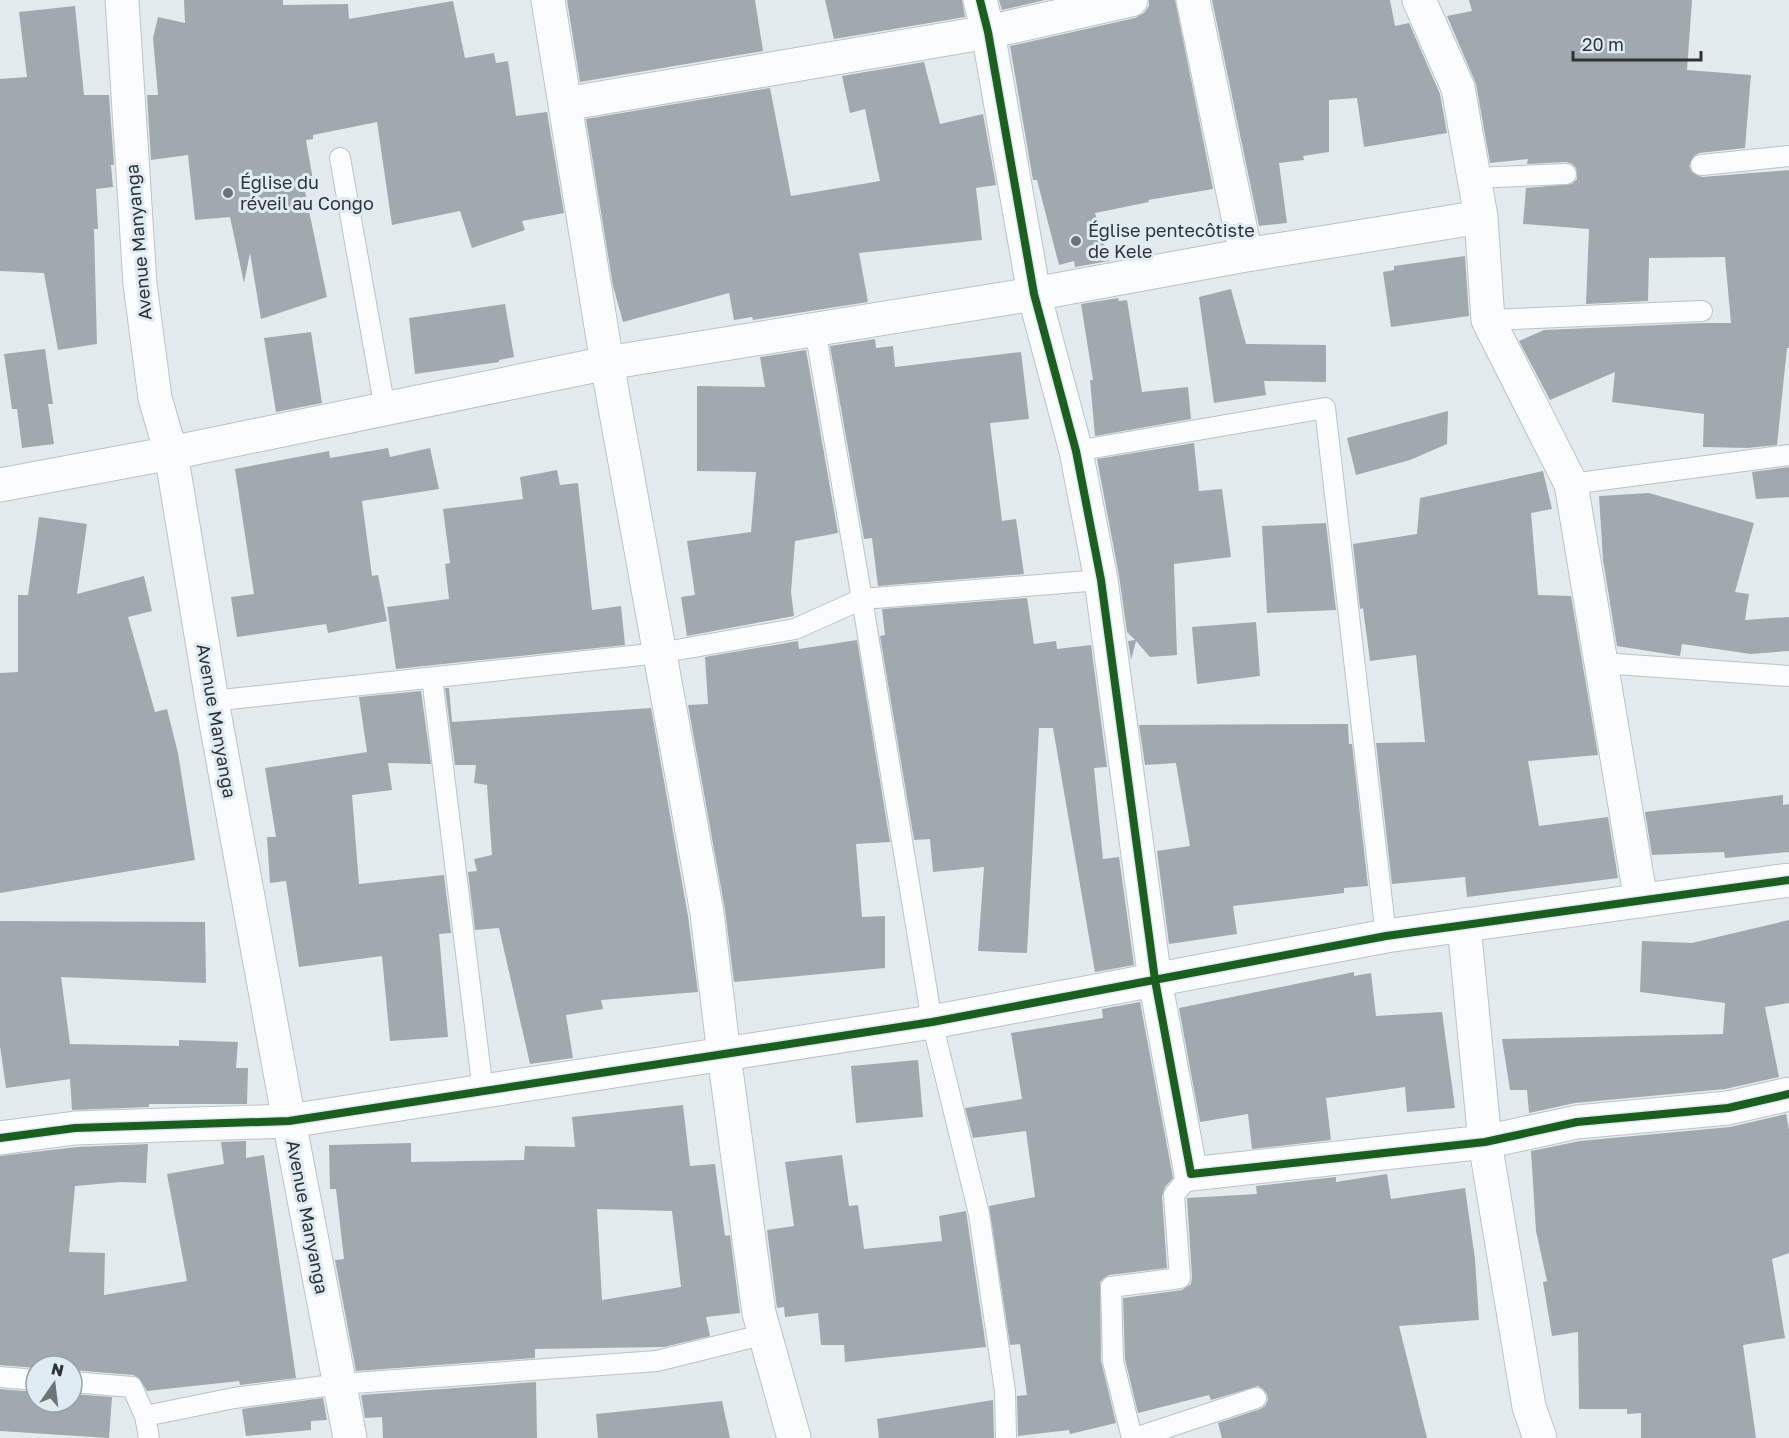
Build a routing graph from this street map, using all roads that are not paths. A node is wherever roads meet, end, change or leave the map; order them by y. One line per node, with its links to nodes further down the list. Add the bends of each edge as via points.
1 (122, 0): 23 (street, Avenue Manyanga, via 140,284 155,398)
2 (548, 0): 8 (street)
3 (980, 0): 7 (street)
4 (1131, 0): 7 (street)
5 (1193, 0): 15 (street)
6 (1419, 0): 13 (street, via 1458,88)
7 (988, 32): 8 (street); 16 (street)
8 (566, 104): 20 (street)
9 (1789, 156): 11 (lane)
10 (340, 158): 21 (lane)
11 (1701, 165)
12 (1566, 174): 13 (lane)
13 (1474, 178): 14 (street)
14 (1481, 217): 15 (street); 18 (street)
15 (1246, 255): 16 (street)
16 (1034, 294): 19 (street); 22 (street)
17 (1702, 311): 18 (lane)
18 (1488, 320): 25 (street)
19 (815, 329): 20 (street); 28 (lane)
20 (607, 363): 21 (street); 29 (street)
21 (385, 409): 23 (street)
22 (1076, 451): 27 (street); 37 (lane, via 1325,408)
23 (171, 453): 26 (street); 33 (street, Avenue Manyanga)
24 (1789, 455): 25 (lane)
25 (1571, 484): 30 (street)
26 (0, 485)
27 (1101, 580): 28 (lane); 38 (street)
28 (862, 599): 29 (lane, via 795,629); 39 (lane)
29 (660, 653): 32 (lane); 40 (street, via 707,913)
30 (1600, 663): 31 (lane); 35 (street)
31 (1789, 676)
32 (432, 678): 33 (lane); 41 (lane)
33 (212, 701): 43 (street, Avenue Manyanga)
34 (1789, 880): 35 (street)
35 (1641, 901): 36 (street)
36 (1464, 924): 37 (street); 45 (street)
37 (1386, 936): 38 (street)
38 (1155, 980): 39 (street); 46 (street)
39 (932, 1022): 40 (street); 57 (lane, via 979,1214 1005,1391)
40 (724, 1055): 41 (street); 47 (street, via 759,1313)
41 (483, 1091): 43 (street)
42 (1789, 1094): 45 (street, via 1728,1108 1577,1122)
43 (289, 1121): 44 (street, via 75,1128); 51 (street, Avenue Manyanga)
44 (0, 1138)
45 (1485, 1142): 46 (street); 59 (street, via 1529,1407)
46 (1191, 1174): 58 (lane, via 1174,1195 1180,1278 1111,1287 1113,1361)
47 (766, 1334): 51 (lane, via 657,1361); 56 (street)
48 (0, 1377): 49 (lane)
49 (24, 1379)
50 (84, 1383): 53 (lane, via 132,1387)
51 (340, 1384): 53 (lane, via 234,1398); 55 (street, Avenue Manyanga)
52 (1256, 1398): 58 (lane)
53 (145, 1416): 54 (lane)
54 (149, 1438)
55 (350, 1438)
56 (794, 1438)
57 (1006, 1438)
58 (1134, 1438)
59 (1540, 1438)

